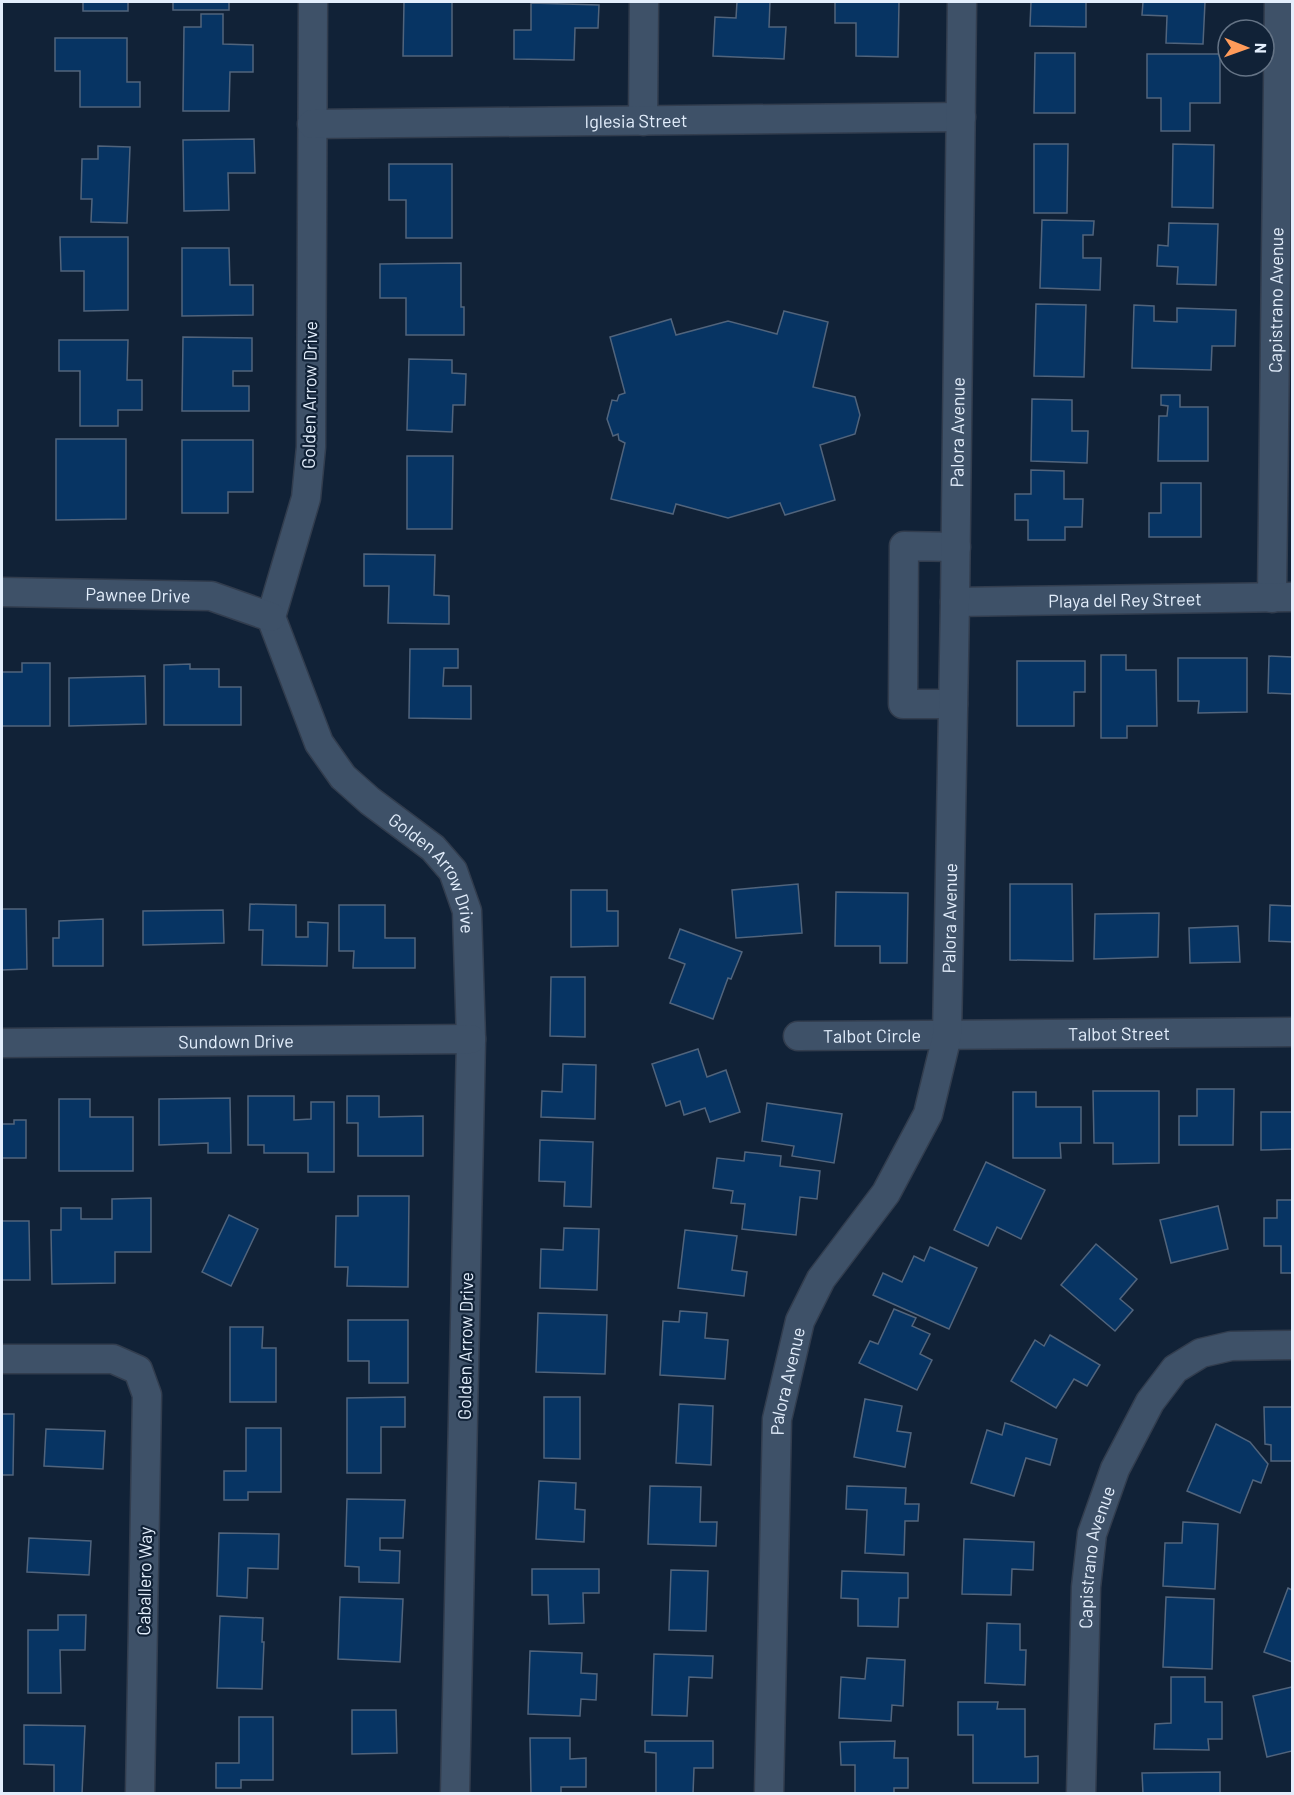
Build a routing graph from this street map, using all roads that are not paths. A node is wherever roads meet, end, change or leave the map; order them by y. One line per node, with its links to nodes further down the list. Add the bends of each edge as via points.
1 (313, 2): 7 (street, Golden Arrow Drive)
2 (644, 2): 6 (street)
3 (962, 2): 5 (street, Palora Avenue)
4 (1279, 2): 10 (street, Capistrano Avenue)
5 (961, 117): 6 (street, Iglesia Street); 8 (street, Palora Avenue)
6 (643, 121): 7 (street, Iglesia Street)
7 (312, 124): 12 (street, Golden Arrow Drive, via 310,447 306,498)
8 (956, 547): 11 (street, Palora Avenue); 13 (street, via 904,546 903,704)
9 (2, 592): 12 (street, Pawnee Drive, via 211,596)
10 (1282, 597): 11 (street, Playa del Rey Street)
11 (955, 602): 13 (street, Palora Avenue)
12 (271, 617): 17 (street, Golden Arrow Drive, via 319,742 343,777 433,848 453,871 467,911)
13 (953, 704): 15 (street, Palora Avenue)
14 (1293, 1032): 15 (street, Talbot Street)
15 (947, 1035): 16 (street, Talbot Circle); 23 (street, Palora Avenue, via 928,1113 886,1193 821,1279 800,1321 782,1397 777,1419)
16 (798, 1036)
17 (471, 1039): 18 (street, Sundown Drive); 22 (street, Golden Arrow Drive)
18 (2, 1043)
19 (1293, 1345): 24 (street, Capistrano Avenue, via 1231,1346 1201,1353 1175,1369 1150,1402 1115,1469 1092,1534 1086,1587)
20 (2, 1359): 21 (street, Caballero Way, via 113,1359 138,1370 147,1395)
21 (140, 1794)
22 (455, 1794)
23 (769, 1794)
24 (1081, 1794)

